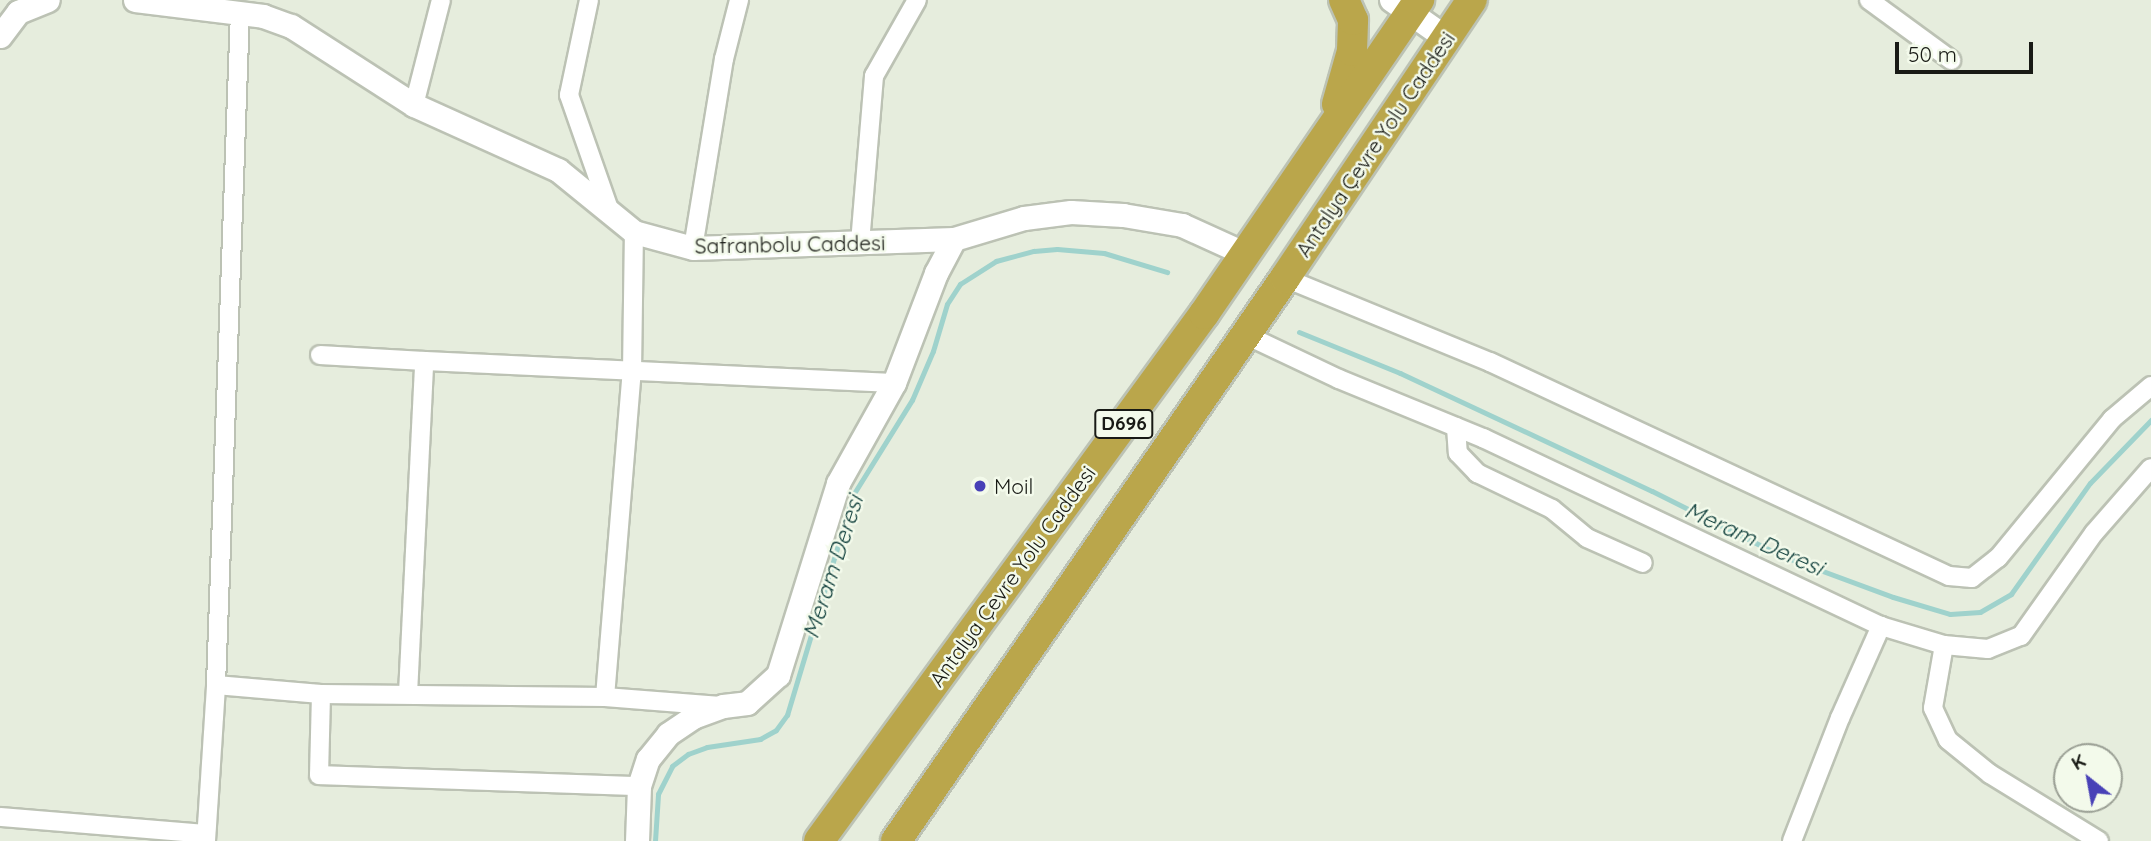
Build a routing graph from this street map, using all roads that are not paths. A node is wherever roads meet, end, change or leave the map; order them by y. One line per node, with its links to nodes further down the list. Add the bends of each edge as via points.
1 (48, 0): 14 (street, via 18,12)
2 (135, 0): 10 (street, Safranbolu Caddesi)
3 (441, 0): 17 (street)
4 (589, 0): 19 (street, via 569,95)
5 (739, 0): 23 (street, via 724,59)
6 (918, 0): 22 (street, via 874,76)
7 (1344, 0): 18 (highway, via 1353,20 1352,51)
8 (1471, 0): 15 (highway, Antalya Çevre Yolu Caddesi / D696)
9 (1869, 0): 16 (street)
10 (181, 2): 13 (street, Safranbolu Caddesi)
11 (1407, 4): 15 (main road); 18 (highway, Antalya Çevre Yolu Caddesi / D696)
12 (264, 8): 13 (street, Safranbolu Caddesi); 17 (street, Safranbolu Caddesi)
13 (240, 12): 37 (street)
14 (0, 36)
15 (1446, 38): 25 (highway, Antalya Çevre Yolu Caddesi / D696)
16 (1951, 60)
17 (414, 105): 19 (street, Safranbolu Caddesi, via 558,170)
18 (1324, 139): 24 (highway, Antalya Çevre Yolu Caddesi / D696)
19 (610, 213): 20 (street, Safranbolu Caddesi)
20 (634, 232): 23 (street, Safranbolu Caddesi); 29 (street)
21 (954, 239): 22 (street, Safranbolu Caddesi); 24 (street, Safranbolu Caddesi, via 1024,218 1071,212 1182,225); 30 (street, via 936,273)
22 (859, 243): 23 (street, Safranbolu Caddesi)
23 (693, 248)
24 (1246, 254): 46 (highway, Antalya Çevre Yolu Caddesi / D696)
25 (1285, 278): 26 (highway, Antalya Çevre Yolu Caddesi / D696); 31 (street, via 1490,362 1949,576 1972,578 1998,558 2112,419)
26 (1246, 335): 32 (street); 47 (highway, Antalya Çevre Yolu Caddesi / D696)
27 (320, 355): 28 (street)
28 (424, 361): 29 (street); 39 (street)
29 (632, 372): 30 (street); 40 (street)
30 (894, 383): 41 (street, via 838,483 778,676 747,703)
31 (2151, 386)
32 (1456, 427): 34 (street, via 1458,453 1477,473 1552,509 1587,538); 35 (street)
33 (2151, 468): 36 (street, via 2094,533 2021,636 1988,649)
34 (1643, 564)
35 (1881, 626): 36 (street); 48 (street)
36 (1944, 645): 49 (street, via 1934,708 1948,740 1990,774)
37 (216, 685): 38 (street); 44 (street)
38 (321, 694): 39 (street); 42 (street, via 319,775)
39 (408, 694): 40 (street)
40 (605, 698): 41 (street)
41 (723, 706): 42 (street, via 668,734 649,759)
42 (639, 786): 45 (street)
43 (0, 817): 44 (street)
44 (205, 837)
45 (637, 841)
46 (819, 841)
47 (896, 841)
48 (1792, 841)
49 (2099, 841)

